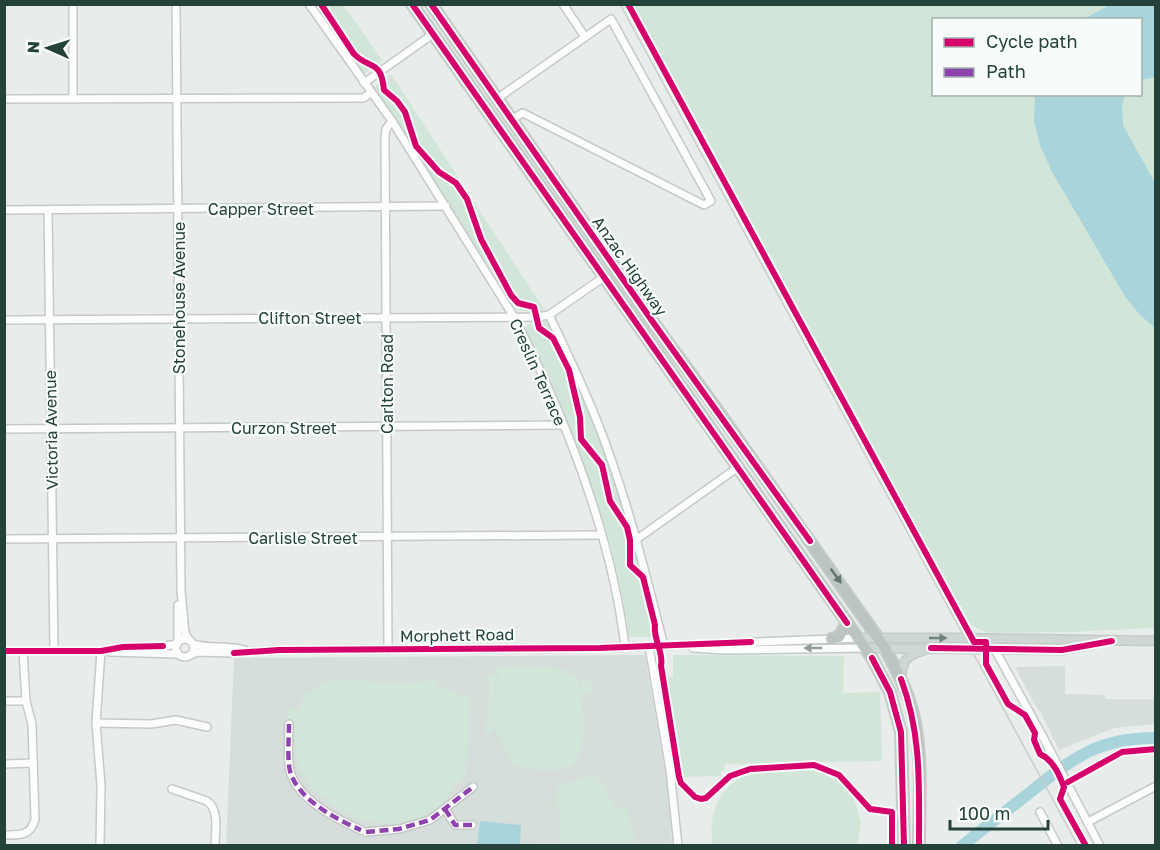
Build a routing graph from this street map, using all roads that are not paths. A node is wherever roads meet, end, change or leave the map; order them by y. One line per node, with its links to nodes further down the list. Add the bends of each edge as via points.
1 (73, 4): 17 (street)
2 (176, 4): 18 (street, Stonehouse Avenue)
3 (309, 4): 12 (street, Creslin Terrace)
4 (411, 4): 7 (highway, Anzac Highway)
5 (431, 4): 9 (highway, Anzac Highway)
6 (562, 4): 8 (street)
7 (433, 34): 10 (highway, Anzac Highway); 12 (street)
8 (585, 37): 15 (street); 19 (street, via 611,19 711,201 704,205 524,113)
9 (466, 55): 10 (highway, via 465,63); 11 (highway, Anzac Highway)
10 (456, 68): 13 (highway, Anzac Highway)
11 (476, 69): 13 (highway, via 468,74); 15 (highway, Anzac Highway)
12 (364, 83): 14 (street, Creslin Terrace)
13 (470, 87): 27 (highway, Anzac Highway)
14 (372, 93): 18 (street, via 363,98); 20 (street, Creslin Terrace)
15 (498, 98): 19 (highway, Anzac Highway)
16 (4, 99): 17 (street)
17 (74, 99): 18 (street)
18 (177, 99): 23 (street, Stonehouse Avenue)
19 (512, 119): 26 (highway, Anzac Highway)
20 (392, 121): 21 (street, Creslin Terrace); 22 (street, Carlton Road, via 386,129)
21 (446, 206): 22 (street, Capper Street); 33 (street, Creslin Terrace)
22 (386, 208): 23 (street, Capper Street); 32 (street, Carlton Road)
23 (178, 209): 25 (street, Capper Street); 34 (street, Stonehouse Avenue)
24 (4, 210): 25 (street, Capper Street)
25 (48, 210): 36 (street, Victoria Avenue)
26 (577, 213): 27 (highway, via 578,221); 28 (highway, Anzac Highway)
27 (569, 227): 29 (highway, Anzac Highway)
28 (586, 227): 29 (highway, via 581,233); 37 (highway, Anzac Highway)
29 (583, 248): 30 (highway, Anzac Highway)
30 (604, 277): 31 (street); 38 (highway, Anzac Highway)
31 (549, 315): 33 (street, Clifton Street); 52 (street, via 601,433)
32 (387, 317): 33 (street, Clifton Street); 34 (street, Clifton Street); 42 (street, Carlton Road)
33 (514, 317): 40 (street, Creslin Terrace)
34 (179, 319): 36 (street, Clifton Street); 44 (street, Stonehouse Avenue)
35 (4, 320): 36 (street, Clifton Street)
36 (50, 320): 41 (street, Victoria Avenue)
37 (704, 392): 38 (highway, via 709,408); 39 (highway, Anzac Highway)
38 (699, 413): 45 (highway, Anzac Highway)
39 (725, 420): 45 (highway, via 718,427); 55 (highway, Anzac Highway, one-way to 55)
40 (562, 425): 42 (street, Curzon Street); 47 (street, Creslin Terrace)
41 (51, 428): 43 (street, Curzon Street); 44 (street, Curzon Street); 51 (street, Victoria Avenue)
42 (387, 428): 44 (street, Curzon Street); 48 (street, Carlton Road)
43 (4, 429)
44 (180, 429): 49 (street, Stonehouse Avenue)
45 (719, 442): 46 (highway, Anzac Highway)
46 (737, 468): 52 (street); 54 (highway, Anzac Highway)
47 (602, 536): 48 (street, Carlisle Street); 64 (street, Creslin Terrace, via 620,603)
48 (387, 537): 49 (street, Carlisle Street); 69 (street, Carlton Road)
49 (181, 538): 51 (street, Carlisle Street); 53 (street, Stonehouse Avenue)
50 (4, 539): 51 (street, Carlisle Street)
51 (52, 539): 72 (street, Victoria Avenue)
52 (637, 539): 63 (street)
53 (181, 591): 60 (street, Stonehouse Avenue, via 185,633); 61 (street, Stonehouse Avenue)
54 (848, 623): 56 (highway, via 839,636); 57 (highway, Anzac Highway)
55 (879, 638): 57 (main road, Morphett Road); 58 (main road, Morphett Road, one-way to 58); 66 (highway, Anzac Highway)
56 (831, 639): 57 (street, Morphett Road); 63 (street, Morphett Road)
57 (858, 639): 65 (highway, Anzac Highway)
58 (1112, 641): 59 (main road, Morphett Road); 68 (main road, Morphett Road, via 1062,650)
59 (1155, 641)
60 (191, 642): 61 (street, via 182,639); 74 (street, Morphett Road); 76 (street, via 194,649)
61 (177, 643): 73 (street); 75 (street)
62 (649, 646): 63 (street, Morphett Road); 64 (street, Morphett Road); 98 (street)
63 (665, 646): 65 (street, Morphett Road, one-way to 63, via 724,650)
64 (626, 647): 69 (street, Morphett Road)
65 (866, 648): 66 (main road, Morphett Road); 86 (highway, Anzac Highway, via 896,710)
66 (885, 648): 67 (main road, Morphett Road); 77 (highway, Anzac Highway)
67 (931, 648): 68 (main road, Morphett Road); 77 (main road, via 909,654)
68 (994, 648): 92 (street)
69 (388, 650): 74 (street, Morphett Road)
70 (4, 651): 71 (street)
71 (23, 651): 72 (street); 79 (street)
72 (54, 651): 73 (street)
73 (101, 651): 75 (street); 80 (street)
74 (247, 651): 76 (street, Morphett Road)
75 (177, 654): 76 (street)
76 (190, 655)
77 (901, 679): 85 (highway, Anzac Highway, via 916,732)
78 (4, 701): 79 (street)
79 (26, 701): 83 (street, via 32,724)
80 (96, 723): 82 (street, via 151,724 176,720); 96 (street)
81 (289, 724): 90 (street, via 290,771 304,795 335,818 363,831 399,829 430,820)
82 (207, 727)
83 (33, 763): 84 (street); 94 (street, via 33,827 23,834)
84 (4, 764)
85 (919, 782): 86 (highway); 100 (highway, Anzac Highway)
86 (904, 783): 99 (highway, Anzac Highway)
87 (1155, 786): 92 (street)
88 (473, 787): 90 (street)
89 (171, 789): 97 (street, via 212,804)
90 (445, 809): 93 (street, via 455,825)
91 (1040, 812): 95 (street)
92 (1088, 822): 101 (street)
93 (472, 825)
94 (4, 835)
95 (1056, 845)
96 (100, 846)
97 (215, 846)
98 (678, 846)
99 (904, 846)
100 (919, 846)
101 (1100, 846)

